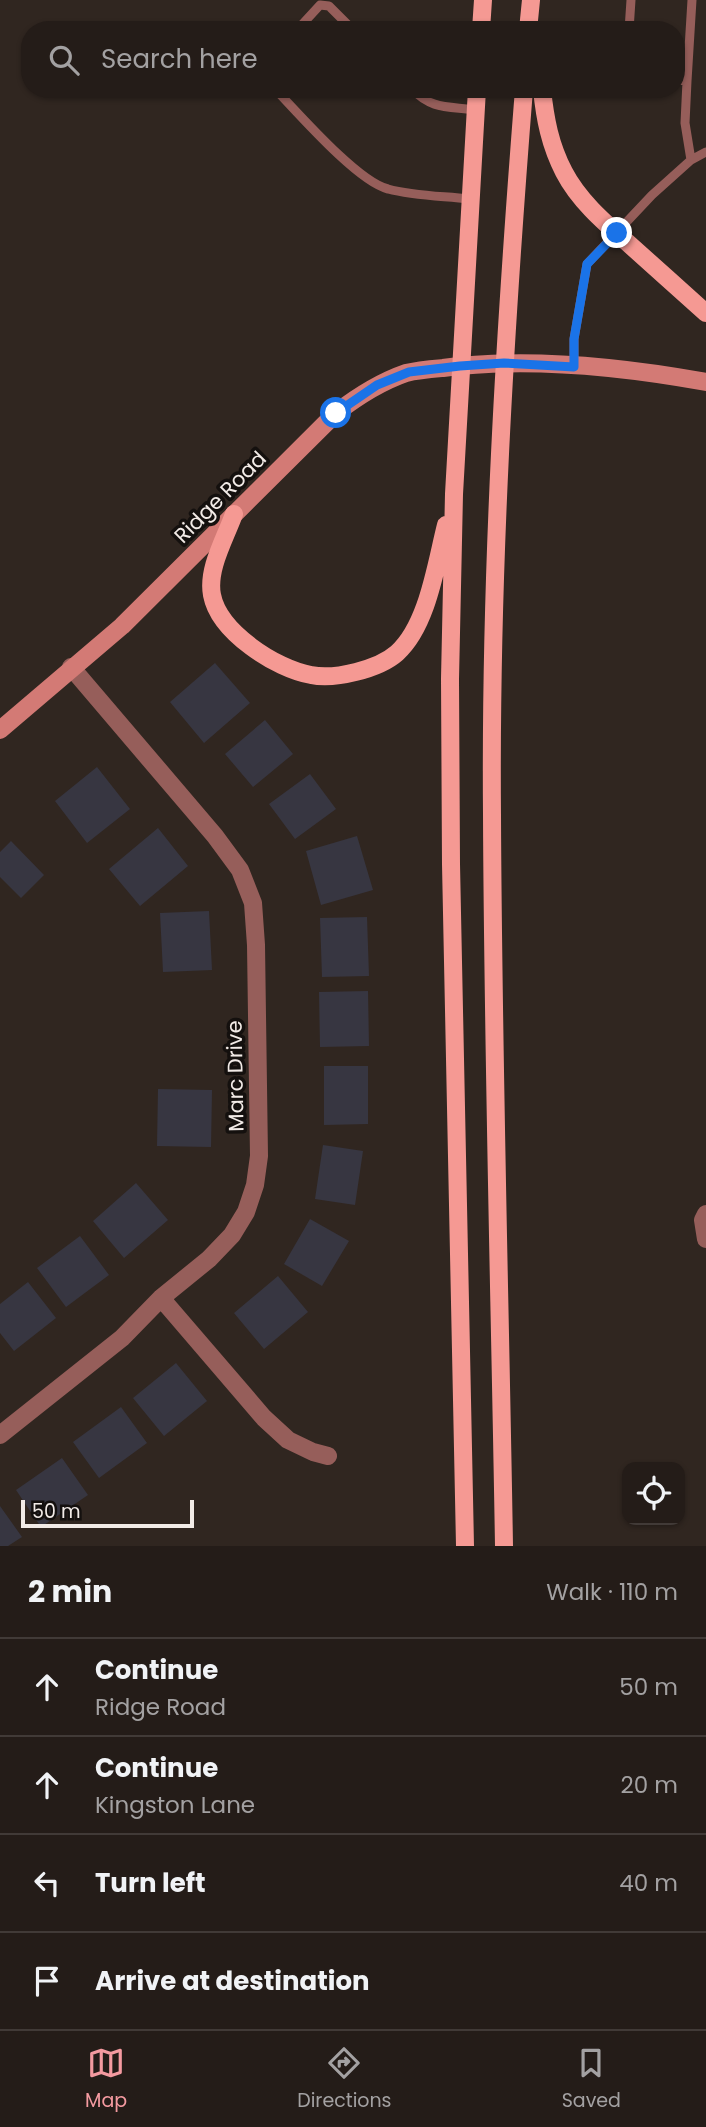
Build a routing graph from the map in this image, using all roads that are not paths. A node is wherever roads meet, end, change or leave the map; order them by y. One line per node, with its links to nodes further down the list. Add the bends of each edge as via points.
1 (483, 0): 8 (main road)
2 (531, 0): 9 (main road)
3 (537, 0): 10 (main road)
4 (631, 0): 11 (lane)
5 (692, 0): 12 (lane)
6 (305, 21): 7 (lane, via 320,5 329,6)
7 (344, 21)
8 (482, 21)
9 (529, 21)
10 (537, 21)
11 (630, 21)
12 (687, 81): 20 (lane, via 685,123)
13 (284, 98): 21 (lane, via 328,145 386,189)
14 (420, 98): 18 (lane, via 434,105)
15 (477, 98): 18 (main road)
16 (523, 98): 24 (main road)
17 (543, 98): 22 (main road, via 545,122 565,175)
18 (476, 110): 21 (main road)
19 (706, 152): 20 (lane)
20 (691, 160): 22 (lane)
21 (469, 199): 25 (main road)
22 (617, 233): 23 (main road); 26 (lane, via 587,264 574,339)
23 (706, 313)
24 (504, 363): 25 (street, Ridge Road); 26 (street, Ridge Road); 38 (main road, via 492,812)
25 (460, 366): 28 (main road); 29 (street, Ridge Road, via 409,372 356,397)
26 (574, 367): 27 (street, Ridge Road, via 641,370)
27 (706, 382)
28 (454, 494): 29 (main road, via 419,622 397,653 368,668 332,677 286,667 261,653 233,631 215,608 211,576); 37 (main road, via 451,863)
29 (234, 514): 30 (street, Ridge Road, via 122,626)
30 (71, 667): 31 (street, Ridge Road); 34 (street, Marc Drive, via 215,836 240,870 253,902 259,1156 255,1185 232,1234)
31 (0, 730)
32 (706, 1214): 33 (street)
33 (706, 1239)
34 (161, 1298): 35 (street, Marc Drive, via 122,1338); 36 (street, via 264,1418 288,1440)
35 (0, 1435)
36 (328, 1456)
37 (465, 1546)
38 (504, 1546)

